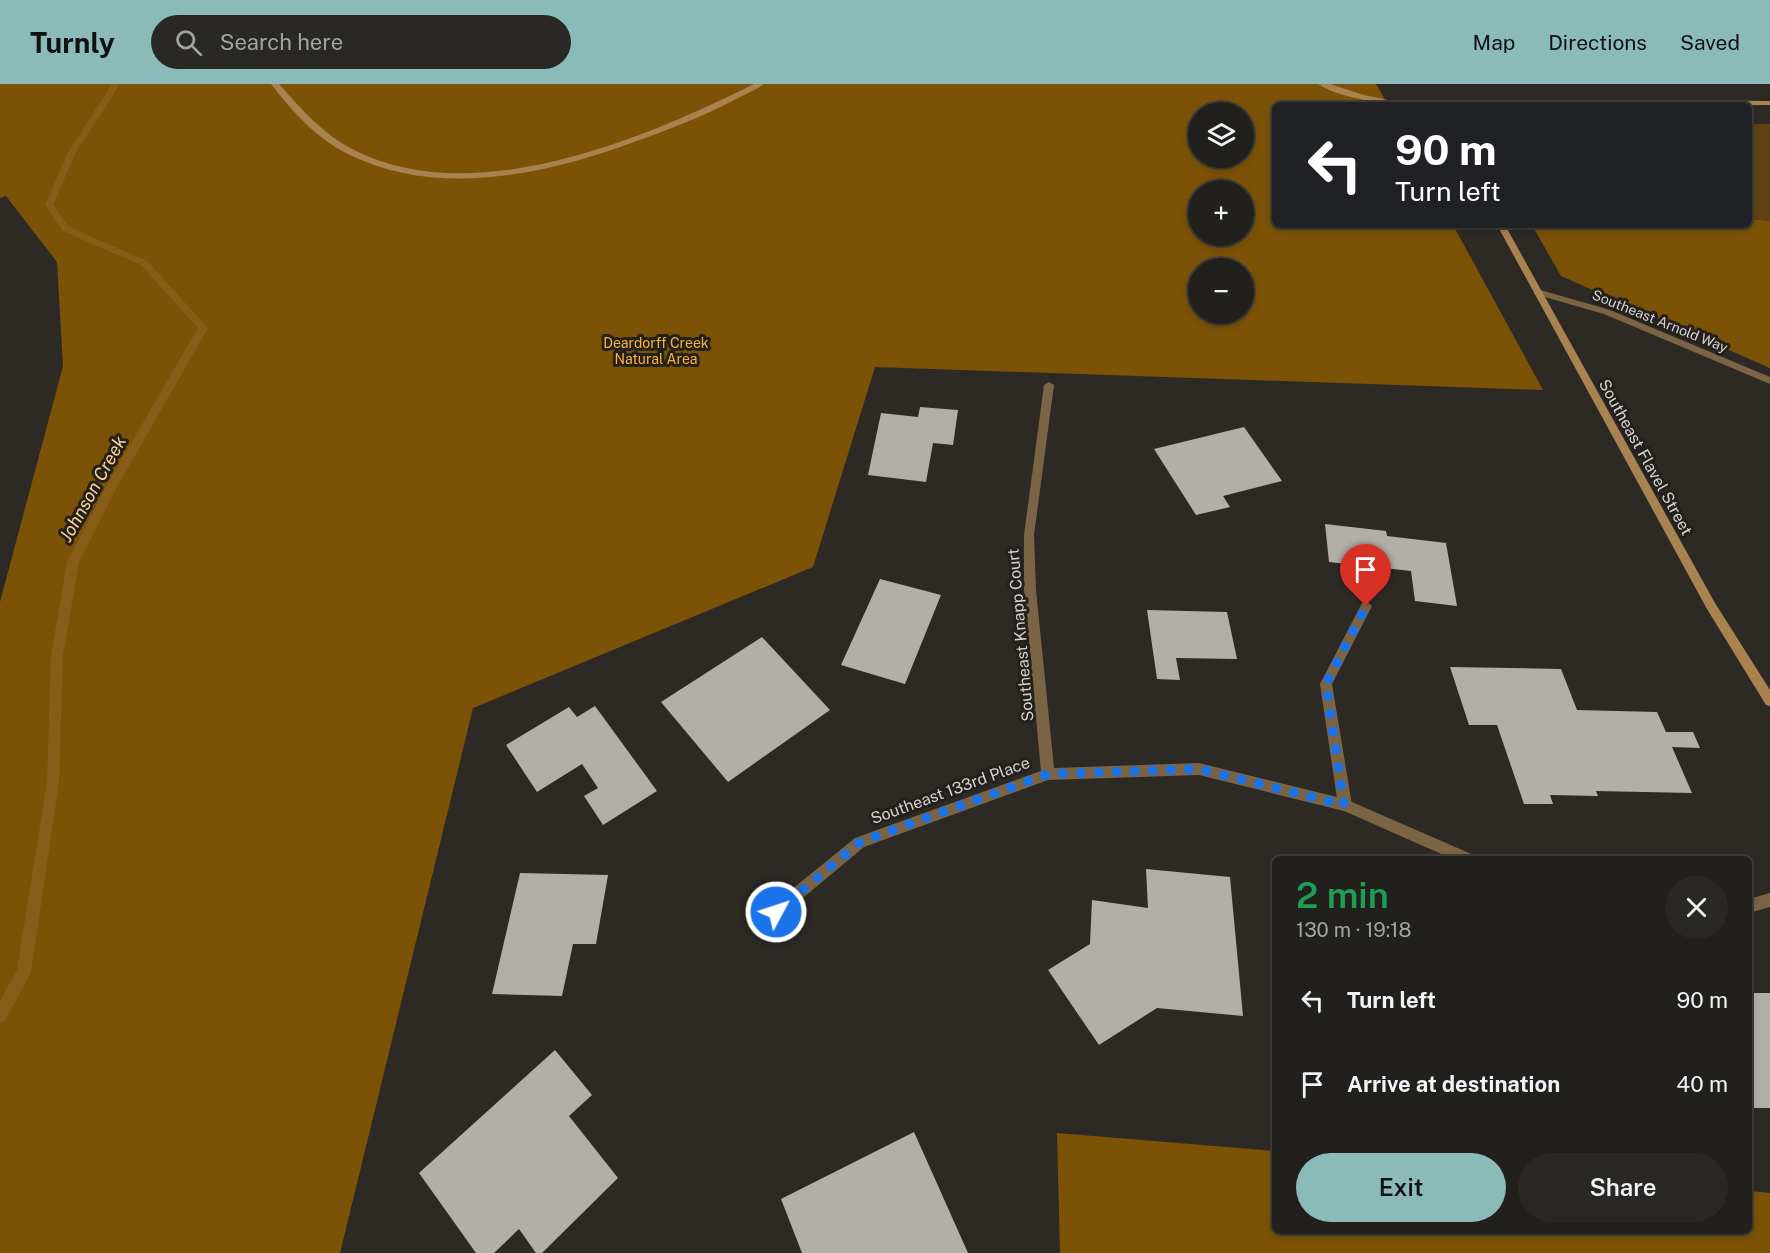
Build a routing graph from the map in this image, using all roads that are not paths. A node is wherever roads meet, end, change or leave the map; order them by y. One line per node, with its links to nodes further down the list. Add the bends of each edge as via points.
1 (275, 84): 2 (street, via 304,118 355,154 401,170 454,176 502,174 568,160 693,116)
2 (759, 84)
3 (1322, 84): 4 (street)
4 (1391, 102)
5 (1752, 103): 6 (street)
6 (1770, 103)
7 (1503, 228): 8 (street, Southeast Flavel Street)
8 (1537, 292): 9 (street, Southeast Arnold Way, via 1607,312); 12 (street, Southeast Flavel Street, via 1712,606)
9 (1770, 381)
10 (1049, 385): 13 (street, Southeast Knapp Court, via 1029,535 1030,590)
11 (1366, 606): 14 (street, via 1326,684)
12 (1770, 701)
13 (1048, 774): 14 (street, Southeast 133rd Place, via 1199,769); 18 (street, Southeast 133rd Place, via 860,842)
14 (1344, 805): 15 (street, Southeast 133rd Place)
15 (1462, 856)
16 (1770, 900): 17 (street)
17 (1752, 905)
18 (776, 912)

